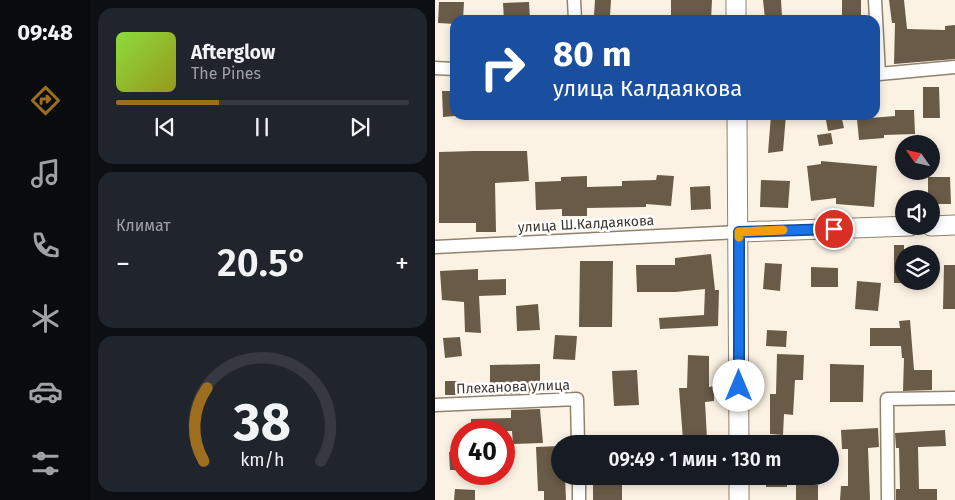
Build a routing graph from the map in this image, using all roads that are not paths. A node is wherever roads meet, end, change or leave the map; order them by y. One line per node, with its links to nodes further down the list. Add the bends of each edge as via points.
1 (574, 0): 4 (street)
2 (736, 0): 5 (street)
3 (875, 0): 6 (street)
4 (575, 15)
5 (736, 15)
6 (876, 15)
7 (955, 67): 10 (street)
8 (435, 68): 9 (street)
9 (450, 69)
10 (880, 74)
11 (737, 120): 15 (street)
12 (955, 225): 14 (street)
13 (895, 226): 15 (street)
14 (940, 226)
15 (739, 232): 16 (street, улица Ш.Калдаякова); 20 (street)
16 (435, 247)
17 (955, 398): 25 (street, via 887,399)
18 (435, 405): 19 (street, Плеханова улица, via 577,399)
19 (578, 435)
20 (739, 435)
21 (579, 485): 23 (street)
22 (739, 485): 24 (street)
23 (579, 500)
24 (739, 500)
25 (888, 500)

